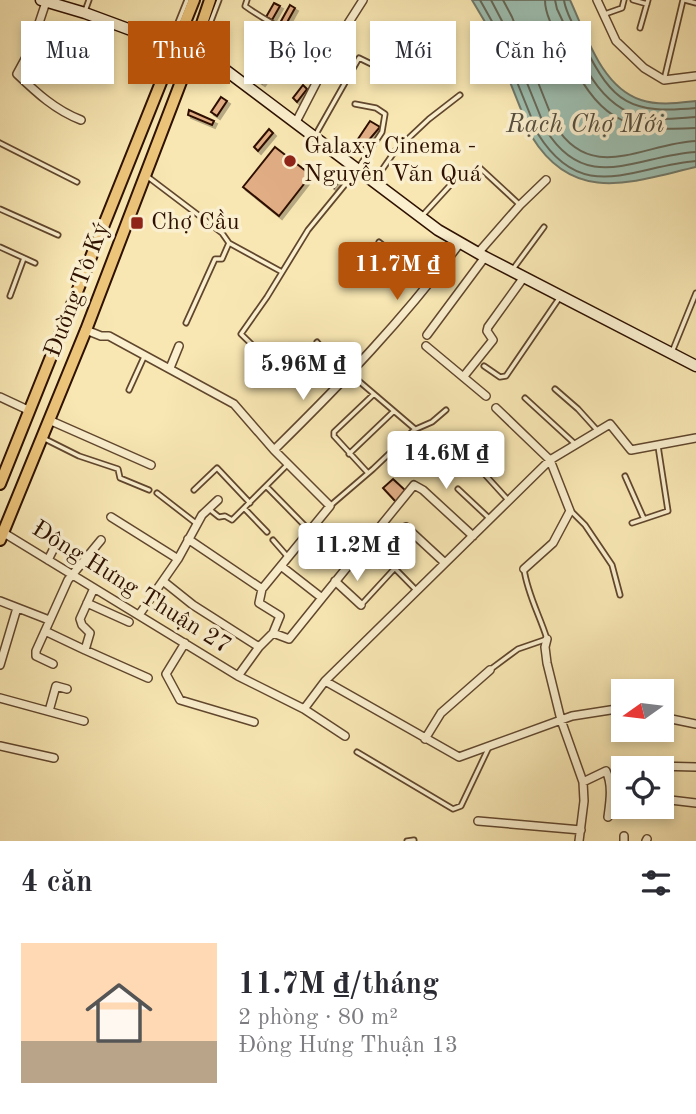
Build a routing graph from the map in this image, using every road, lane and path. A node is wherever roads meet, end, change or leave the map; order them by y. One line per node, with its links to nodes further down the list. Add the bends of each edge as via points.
1 (89, 0): 15 (lane)
2 (187, 0): 17 (lane)
3 (194, 0): 18 (main road, Đường Tô Ký)
4 (210, 0): 19 (main road, Đường Tô Ký)
5 (219, 0): 20 (lane)
6 (247, 0): 21 (lane, via 245,6)
7 (363, 0): 22 (street)
8 (597, 0): 16 (street)
9 (624, 0): 16 (lane, via 622,8)
10 (633, 0): 13 (lane)
11 (684, 0): 14 (lane); 28 (lane)
12 (43, 1): 15 (main road); 34 (street, via 30,50 17,74 64,113)
13 (647, 2): 24 (lane)
14 (696, 3)
15 (85, 13): 23 (main road)
16 (604, 14): 28 (street, via 616,41)
17 (179, 21)
18 (187, 21)
19 (203, 21)
20 (211, 21)
21 (266, 21)
22 (351, 21)
23 (128, 27)
24 (640, 28)
25 (370, 63): 36 (lane, via 359,58)
26 (230, 73): 35 (main road)
27 (696, 76): 28 (street)
28 (664, 80)
29 (161, 84): 88 (main road, Đường Tô Ký)
30 (180, 84): 40 (main road, Đường Tô Ký)
31 (316, 84): 35 (street)
32 (460, 95): 42 (lane, via 395,151)
33 (355, 104): 39 (lane, via 384,114 382,132)
34 (81, 120)
35 (296, 122): 36 (main road)
36 (315, 136): 39 (main road)
37 (0, 143): 44 (lane)
38 (479, 167): 45 (lane)
39 (357, 170): 42 (main road); 58 (lane, via 308,229)
40 (145, 174): 51 (lane); 65 (main road, Đường Tô Ký)
41 (546, 180): 45 (street)
42 (374, 181): 47 (main road)
43 (454, 181): 47 (lane)
44 (77, 182)
45 (520, 205): 54 (street)
46 (0, 209): 49 (lane)
47 (421, 217): 52 (main road)
48 (544, 227): 57 (lane)
49 (58, 235)
50 (379, 242): 60 (lane)
51 (229, 243): 58 (lane); 64 (lane, via 222,259 215,259)
52 (460, 243): 54 (main road); 60 (street)
53 (0, 247): 55 (lane)
54 (482, 255): 57 (main road); 66 (street)
55 (24, 258): 56 (lane); 63 (lane)
56 (35, 263)
57 (511, 270): 59 (main road)
58 (282, 272): 75 (lane, via 241,334 272,364 292,347)
59 (524, 276): 62 (main road); 79 (street, via 488,327 492,342)
60 (430, 284): 78 (street)
61 (696, 293): 70 (lane)
62 (562, 295): 70 (main road); 73 (lane, via 506,376)
63 (10, 296)
64 (186, 323)
65 (86, 330): 72 (street); 90 (main road, Đường Tô Ký)
66 (427, 335)
67 (317, 342): 71 (lane)
68 (179, 346): 76 (street)
69 (426, 346): 79 (street)
70 (672, 352): 74 (main road)
71 (326, 353): 75 (lane); 78 (lane)
72 (145, 355): 76 (street); 81 (lane)
73 (484, 366)
74 (696, 366)
75 (308, 367): 77 (lane, via 291,383)
76 (170, 368): 97 (street, via 234,404)
77 (283, 374)
78 (351, 374): 82 (lane); 97 (street)
79 (464, 376): 83 (street)
80 (555, 389): 92 (lane)
81 (129, 390)
82 (374, 394): 89 (lane); 98 (lane, via 334,432)
83 (486, 396)
84 (0, 397): 88 (street)
85 (525, 398): 95 (lane)
86 (496, 408): 99 (street)
87 (446, 410): 91 (lane)
88 (30, 411): 90 (main road); 105 (main road, Đường Tô Ký)
89 (394, 411): 91 (lane); 98 (lane)
90 (49, 420): 93 (main road, Đường Tô Ký); 101 (street)
91 (415, 429): 103 (lane)
92 (598, 431): 95 (street); 96 (street, via 610,424 631,450)
93 (42, 437): 108 (lane, via 118,469 120,478); 126 (main road, Đường Tô Ký)
94 (696, 438): 96 (street)
95 (575, 445): 99 (street)
96 (658, 446): 120 (lane, via 668,511)
97 (274, 450): 100 (street)
98 (349, 454): 103 (lane)
99 (550, 460): 112 (street); 117 (street)
100 (288, 464): 106 (lane); 114 (street)
101 (151, 465)
102 (478, 467): 112 (lane)
103 (368, 473): 114 (lane)
104 (625, 476): 120 (lane)
105 (0, 484)
106 (266, 486): 113 (lane); 124 (lane)
107 (458, 489): 119 (lane)
108 (149, 490)
109 (194, 490): 113 (lane, via 217,468)
110 (157, 493): 122 (lane)
111 (218, 500): 115 (street)
112 (509, 500): 119 (street)
113 (250, 503): 116 (lane)
114 (330, 506): 124 (street)
115 (209, 508): 116 (lane, via 232,520); 122 (street)
116 (244, 508): 125 (lane)
117 (570, 511): 139 (street, via 554,543); 146 (lane, via 612,565)
118 (111, 517): 134 (street)
119 (490, 519): 127 (street)
120 (644, 519): 121 (lane)
121 (632, 523)
122 (197, 524): 129 (street)
123 (406, 527): 136 (street)
124 (310, 531): 133 (street)
125 (267, 532)
126 (2, 536): 135 (street, Đông Hưng Thuận 27)
127 (473, 536): 132 (street, via 416,485); 136 (street)
128 (59, 538): 135 (street)
129 (188, 539): 134 (street); 144 (street)
130 (101, 540): 140 (street)
131 (273, 540): 133 (lane)
132 (367, 541): 138 (lane); 142 (street)
133 (288, 558): 137 (street)
134 (178, 559): 141 (street)
135 (48, 560): 140 (street, Đông Hưng Thuận 27)
136 (446, 563): 145 (street)
137 (281, 566): 144 (street); 147 (street)
138 (395, 568): 145 (lane); 150 (lane)
139 (524, 569): 157 (lane)
140 (73, 575): 143 (street, Đông Hưng Thuận 27); 153 (street)
141 (163, 581): 152 (street); 159 (street)
142 (335, 582): 147 (street); 150 (street)
143 (94, 587): 149 (street); 152 (street, Đông Hưng Thuận 27)
144 (262, 589): 156 (street, via 259,603 281,616)
145 (417, 591): 166 (street)
146 (620, 595)
147 (322, 598): 156 (street, via 289,639)
148 (0, 601): 151 (street)
149 (88, 603): 154 (street); 160 (street, via 80,620 90,633)
150 (361, 605)
151 (17, 608): 153 (street); 162 (street)
152 (139, 615): 158 (street, Đông Hưng Thuận 27)
153 (49, 620): 155 (street)
154 (129, 622)
155 (45, 631): 160 (street); 161 (street, via 36,655)
156 (273, 633): 159 (street)
157 (547, 639): 163 (lane, via 518,649); 173 (street, via 547,663)
158 (185, 643): 164 (street, Đông Hưng Thuận 27); 175 (street, via 166,674 180,700)
159 (259, 647): 164 (street)
160 (85, 650): 165 (street)
161 (53, 664)
162 (0, 665)
163 (490, 670): 178 (street, via 441,713)
164 (238, 676): 169 (street, Đông Hưng Thuận 27)
165 (148, 678)
166 (325, 681): 169 (street); 178 (street)
167 (67, 689): 171 (street, via 56,686)
168 (0, 698): 171 (street)
169 (304, 709): 177 (street, Đông Hưng Thuận 27)
170 (611, 709): 173 (street)
171 (49, 711): 174 (street)
172 (674, 719): 176 (street)
173 (561, 720): 179 (street); 185 (street)
174 (84, 721)
175 (254, 722)
176 (696, 723)
177 (345, 736)
178 (425, 739): 179 (street, via 458,757)
179 (490, 745): 181 (lane, via 461,806 453,809)
180 (0, 746): 182 (street)
181 (357, 752)
182 (54, 758)
183 (674, 766): 184 (street)
184 (696, 767)
185 (583, 782): 188 (street, via 606,771); 190 (street)
186 (674, 800): 187 (street)
187 (696, 803)
188 (608, 817)
189 (478, 821): 190 (street)
190 (580, 830): 193 (street)
191 (414, 840): 192 (lane)
192 (407, 841)
193 (579, 841)

